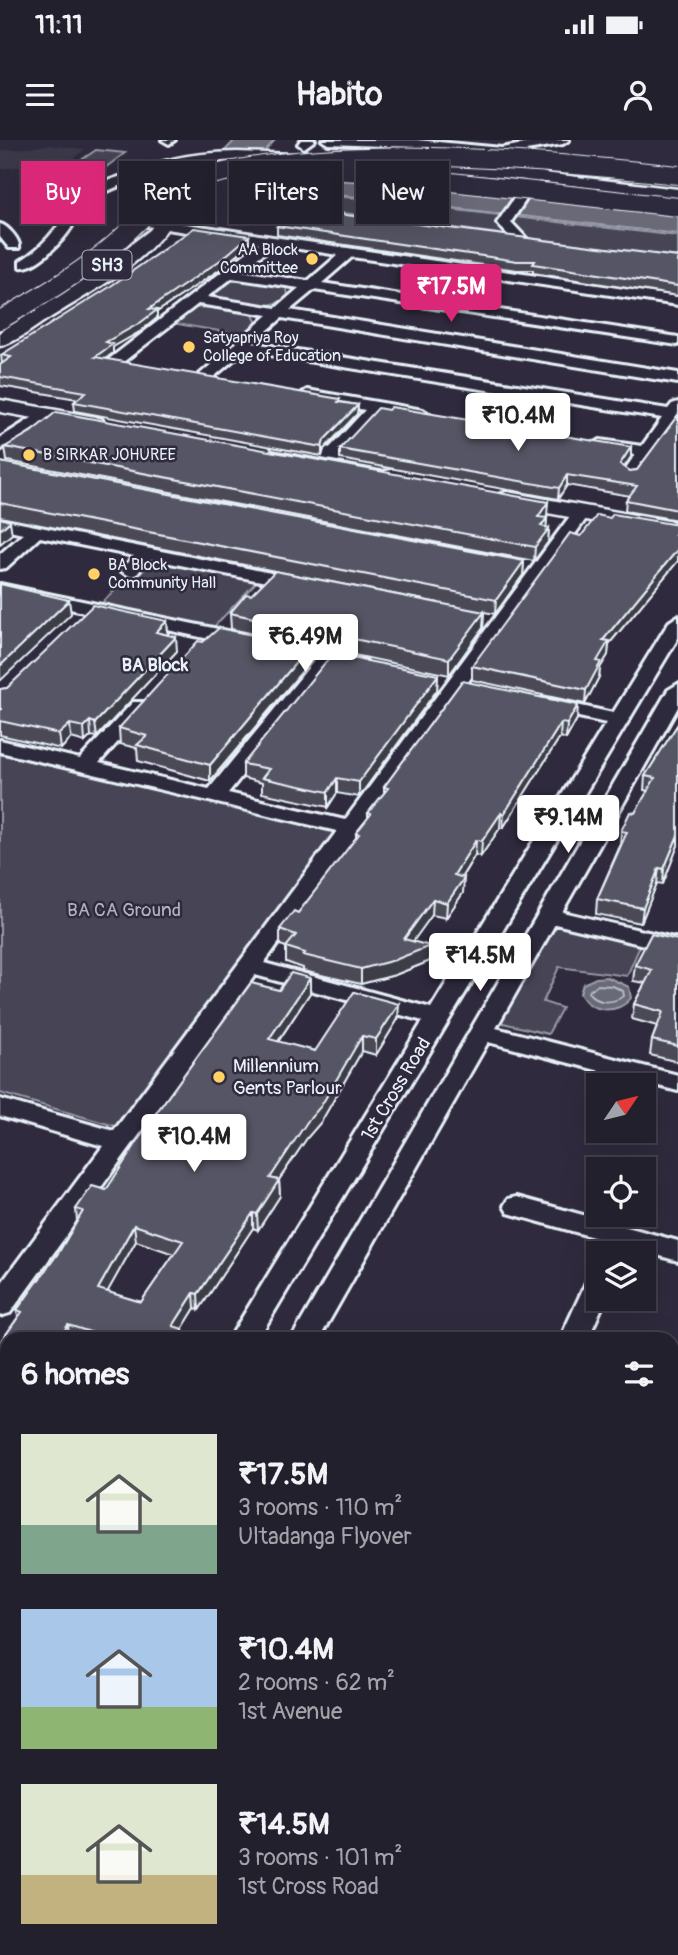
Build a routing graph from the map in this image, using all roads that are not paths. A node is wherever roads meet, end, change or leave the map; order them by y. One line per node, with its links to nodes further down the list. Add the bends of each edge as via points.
1 (169, 140): 7 (main road)
2 (228, 140): 5 (main road)
3 (328, 140): 6 (street)
4 (563, 140): 6 (street)
5 (293, 143): 8 (main road); 10 (main road)
6 (503, 152): 8 (street)
7 (138, 161)
8 (541, 167): 9 (street); 10 (main road); 13 (main road); 14 (main road); 20 (street, via 504,223 525,240)
9 (678, 170)
10 (488, 172): 18 (main road, bridge, via 209,152 175,158 143,174 143,188)
11 (678, 175): 33 (main road, SH3, bridge, via 381,148 319,150 253,160 188,183 94,260)
12 (119, 181): 25 (street, via 83,200 48,246)
13 (678, 184)
14 (678, 194)
15 (678, 207): 34 (main road, SH3, bridge, via 349,171 244,175 211,184 183,201 88,278)
16 (126, 224): 31 (main road, via 82,262)
17 (152, 224): 18 (street)
18 (163, 226): 21 (street); 35 (main road, via 108,272)
19 (0, 228): 22 (street)
20 (494, 236)
21 (269, 242): 23 (street); 26 (street)
22 (14, 245)
23 (348, 253): 27 (street); 28 (street)
24 (523, 258): 27 (street)
25 (25, 264)
26 (229, 272): 28 (street); 29 (street)
27 (505, 275): 30 (street)
28 (312, 285): 32 (street); 36 (street)
29 (194, 299): 32 (street); 38 (street, via 113,363)
30 (678, 301)
31 (0, 310)
32 (279, 313): 37 (street); 39 (street)
33 (0, 320)
34 (0, 332)
35 (0, 340)
36 (678, 341)
37 (243, 346): 40 (street, via 197,377); 45 (street)
38 (139, 368)
39 (678, 378)
40 (230, 383)
41 (0, 394): 46 (main road, via 116,421)
42 (296, 394): 44 (street)
43 (0, 406): 46 (main road)
44 (376, 407): 47 (street); 51 (street)
45 (675, 411): 50 (street)
46 (46, 414): 49 (street)
47 (444, 418)
48 (579, 441): 50 (street)
49 (0, 445)
50 (647, 452): 52 (street)
51 (332, 454): 51 (main road, via 261,448 399,473)
52 (630, 474)
53 (582, 512): 54 (main road, via 490,489); 56 (main road); 72 (street, via 493,622)
54 (678, 517)
55 (0, 524): 57 (street)
56 (678, 530)
57 (36, 531): 58 (street); 59 (street)
58 (146, 553): 60 (street); 61 (street)
59 (0, 564)
60 (130, 571)
61 (323, 588)
62 (0, 589): 64 (street)
63 (105, 594): 64 (street)
64 (90, 608): 66 (street); 67 (street)
65 (678, 622): 77 (street, 1st Cross Road)
66 (70, 628)
67 (207, 633): 68 (street); 69 (street)
68 (188, 653)
69 (327, 658): 70 (street); 80 (street)
70 (378, 669)
71 (429, 680): 72 (street)
72 (455, 685): 74 (street); 81 (street)
73 (678, 690): 83 (street)
74 (482, 691)
75 (150, 694): 79 (street)
76 (523, 700): 77 (street)
77 (619, 720): 82 (street, 1st Cross Road)
78 (0, 746): 79 (street)
79 (85, 766): 80 (street)
80 (214, 796): 81 (street)
81 (350, 828): 86 (street)
82 (552, 830): 83 (street); 87 (street, 1st Cross Road)
83 (593, 838): 84 (street)
84 (548, 915): 85 (street); 88 (street)
85 (678, 946)
86 (250, 966): 87 (street); 91 (street)
87 (439, 1018): 98 (street, 1st Cross Road)
88 (481, 1032): 89 (street); 99 (street)
89 (678, 1083)
90 (0, 1107): 91 (street)
91 (121, 1142): 96 (street)
92 (517, 1206): 93 (street)
93 (609, 1241)
94 (656, 1248): 95 (street)
95 (678, 1251)
96 (0, 1306)
97 (586, 1311): 100 (street)
98 (247, 1332)
99 (309, 1332)
100 (577, 1332)

